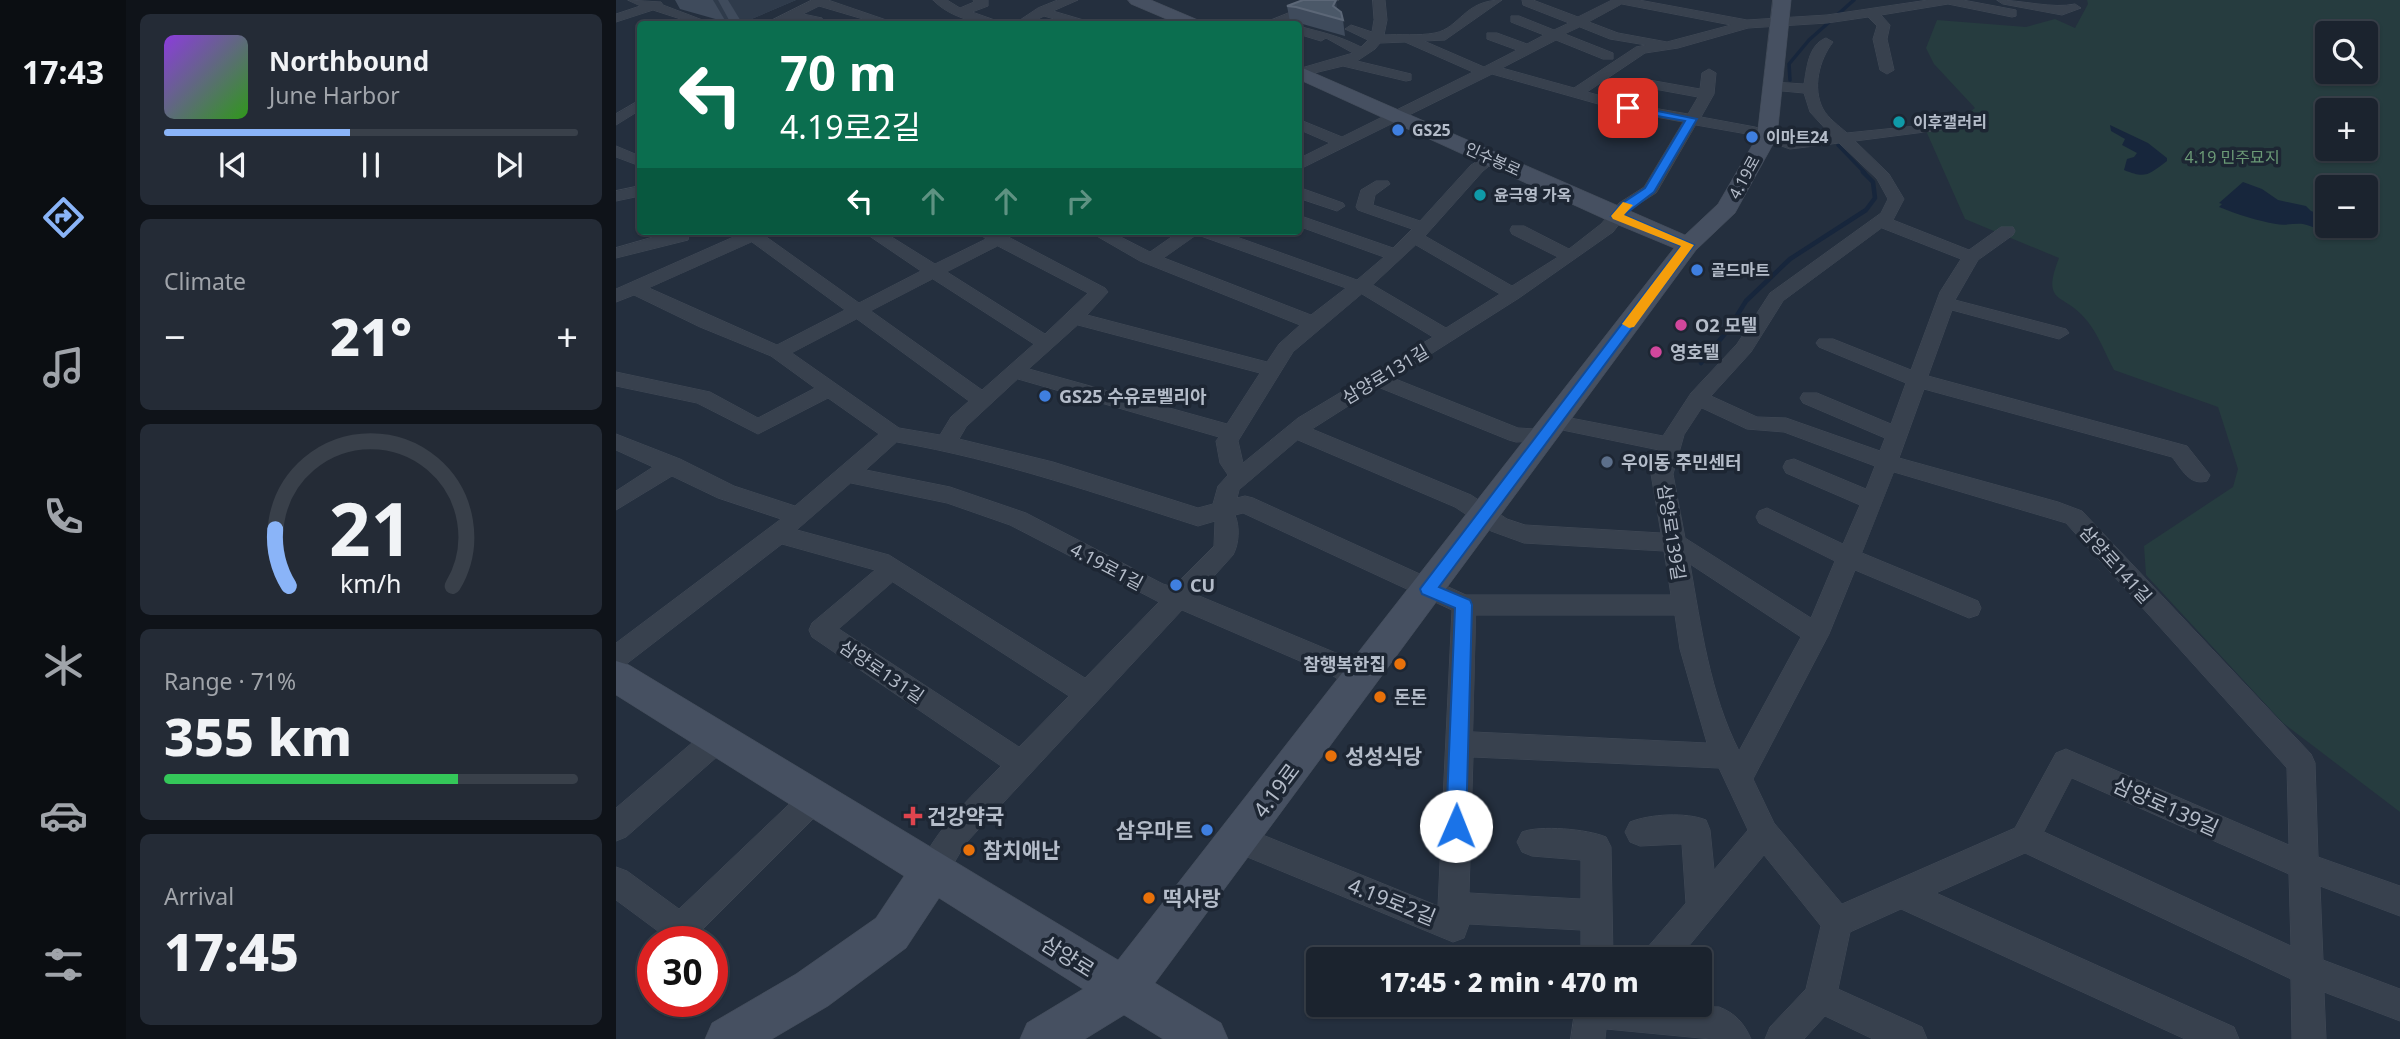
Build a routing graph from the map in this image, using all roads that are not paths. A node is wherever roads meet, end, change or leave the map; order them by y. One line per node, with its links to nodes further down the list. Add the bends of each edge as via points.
1 (634, 0): 18 (street)
2 (670, 0): 18 (street)
3 (940, 0): 21 (street)
4 (979, 0): 21 (street, via 984,3)
5 (1072, 0): 17 (street)
6 (1137, 0): 33 (street)
7 (1333, 0): 34 (street)
8 (1379, 0): 42 (street)
9 (1496, 0): 43 (street, via 1440,37)
10 (1620, 0): 15 (street); 35 (street)
11 (1782, 0): 37 (street, 4.19로)
12 (1951, 0): 19 (street); 22 (street)
13 (2003, 0): 20 (street, via 2062,11)
14 (820, 1): 23 (street); 29 (street)
15 (1636, 1): 36 (street, via 1697,8)
16 (1527, 2): 35 (street)
17 (1047, 5): 31 (street); 32 (street)
18 (652, 6): 24 (street); 26 (street)
19 (1872, 6): 37 (street, via 1855,15); 50 (street, via 1884,25 1880,39)
20 (2075, 8)
21 (960, 12): 30 (street)
22 (2012, 13)
23 (790, 14): 27 (street); 28 (street)
24 (616, 18)
25 (1515, 19): 40 (street)
26 (698, 21)
27 (776, 21)
28 (817, 21)
29 (883, 21)
30 (990, 21)
31 (1024, 21)
32 (1076, 21)
33 (1185, 21)
34 (1282, 21)
35 (1579, 23): 40 (street); 45 (street, via 1615,36)
36 (1747, 24): 37 (street); 45 (street)
37 (1778, 24): 57 (street, 4.19로)
38 (1350, 29): 42 (street)
39 (1302, 31): 47 (street)
40 (1555, 35): 46 (street); 48 (street)
41 (1492, 36): 46 (street)
42 (1378, 39): 43 (street); 47 (street)
43 (1407, 39): 52 (street)
44 (1826, 42): 58 (street, via 1817,53)
45 (1669, 46): 59 (street, via 1641,50)
46 (1527, 49): 52 (street)
47 (1362, 53): 49 (street)
48 (1608, 55)
49 (1342, 62): 51 (street); 55 (street)
50 (1887, 70)
51 (1302, 71)
52 (1488, 71): 59 (street); 62 (street)
53 (1302, 73): 62 (street, 인수봉로)
54 (1709, 73): 60 (street)
55 (1406, 77)
56 (1649, 85): 60 (street)
57 (1772, 86): 58 (street); 68 (street, 4.19로)
58 (1810, 89): 69 (street, via 1817,112)
59 (1576, 93): 64 (street)
60 (1707, 94): 64 (street, 삼양로131길)
61 (637, 106): 63 (street)
62 (1398, 116): 70 (street); 72 (street, 인수봉로)
63 (619, 119): 65 (street)
64 (1692, 119): 68 (street); 80 (street, 삼양로131길, via 1650,190)
65 (637, 123)
66 (1302, 125): 70 (street)
67 (1940, 126): 69 (street)
68 (1767, 135): 69 (street, via 1790,144); 94 (street, 4.19로, via 1727,208)
69 (1843, 137): 82 (street, 삼양로139길, via 1884,177 1896,199 1888,216)
70 (1342, 143): 74 (street)
71 (616, 151): 73 (street)
72 (1491, 158): 80 (street, 인수봉로); 85 (street)
73 (637, 160)
74 (1302, 163)
75 (1382, 184): 85 (street, via 1367,193 1364,207)
76 (637, 192): 78 (street)
77 (1302, 193): 79 (street)
78 (616, 196)
79 (1337, 206)
80 (1617, 216): 94 (street, 인수봉로); 97 (street, 삼양로131길)
81 (1302, 221): 96 (street)
82 (1880, 221): 98 (street); 119 (street, 삼양로139길, via 1776,297 1744,348)
83 (1518, 230): 97 (street)
84 (2007, 231): 98 (street)
85 (1420, 233): 96 (street); 103 (street)
86 (675, 235): 95 (street)
87 (753, 235): 102 (street)
88 (760, 235): 105 (street)
89 (877, 235): 100 (street)
90 (991, 235): 100 (street); 106 (street, via 1099,292)
91 (1104, 235): 99 (street)
92 (1185, 235): 99 (street)
93 (1215, 235): 101 (street)
94 (1688, 245): 122 (street, 4.19로)
95 (616, 253)
96 (1396, 255): 101 (street)
97 (1570, 256): 103 (street, 삼양로131길)
98 (1970, 257): 104 (street)
99 (1151, 260): 107 (street)
100 (934, 270): 105 (street); 110 (street)
101 (1358, 288): 107 (street); 109 (street, via 1369,290)
102 (625, 292): 112 (street)
103 (1513, 294): 109 (street, 삼양로131길)
104 (1945, 303): 108 (street); 117 (street)
105 (859, 310): 112 (street); 121 (street)
106 (1074, 318): 110 (street); 113 (street)
107 (1312, 323): 113 (street, via 1286,348)
108 (2060, 333)
109 (1447, 337): 116 (street, 삼양로131길)
110 (1046, 343): 114 (street)
111 (1826, 344): 117 (street)
112 (778, 352): 118 (street)
113 (1272, 370): 124 (street)
114 (1015, 372): 121 (street); 124 (street)
115 (616, 379): 118 (street, via 704,397 758,427)
116 (1377, 379): 122 (street, via 1516,435); 123 (street, 삼양로131길)
117 (1917, 380): 126 (street); 134 (street, via 2179,451)
118 (830, 388): 125 (street)
119 (1698, 398): 129 (street, 삼양로139길); 130 (street, 삼양로141길, via 1754,424 1807,431)
120 (1810, 398): 126 (street)
121 (983, 401): 128 (street, via 958,422)
122 (1550, 428): 129 (street); 139 (street, 4.19로)
123 (1295, 430): 135 (street, 삼양로131길); 139 (street)
124 (1232, 433): 135 (street, via 1227,441 1231,463)
125 (893, 434): 128 (street); 133 (street)
126 (1897, 435): 130 (street)
127 (616, 441): 131 (street)
128 (946, 443): 138 (street, via 1053,470 1198,517)
129 (1671, 445): 143 (street, 삼양로139길, via 1662,474)
130 (1887, 462): 136 (street); 167 (street, 삼양로141길, via 2074,517 2301,763)
131 (673, 465): 137 (street); 140 (street, via 726,492)
132 (1794, 467): 136 (street)
133 (847, 474): 140 (street); 147 (street, 4.19로1길, via 950,495 1018,519)
134 (2199, 475)
135 (1241, 476): 138 (street, 삼양로131길, via 1229,486)
136 (1873, 501): 144 (street)
137 (616, 502)
138 (1222, 512): 146 (street, via 1245,504); 147 (street, 삼양로131길, via 1227,523 1225,549)
139 (1485, 514): 143 (street, via 1524,534); 146 (street, 4.19로)
140 (799, 516): 142 (street)
141 (1767, 517): 144 (street)
142 (778, 534): 145 (street); 152 (street)
143 (1675, 543): 149 (street, 삼양로139길); 151 (street)
144 (1848, 557): 150 (street); 151 (street)
145 (892, 569): 155 (street); 158 (street, 삼양로131길, via 821,630)
146 (1428, 589): 148 (street); 154 (street, 4.19로)
147 (1177, 601): 154 (street, 4.19로1길, via 1194,604); 155 (street, 삼양로131길)
148 (1464, 605): 149 (street); 157 (street, 4.19로2길)
149 (1684, 605): 159 (street, 삼양로139길, via 1716,733)
150 (1969, 608)
151 (1816, 634): 159 (street)
152 (616, 657)
153 (616, 676): 156 (street, 삼양로)
154 (1360, 679): 165 (street, 4.19로)
155 (1088, 694): 158 (street, 삼양로131길)
156 (717, 739): 160 (street, 삼양로); 161 (street)
157 (1458, 744): 159 (street); 173 (street, 4.19로2길)
158 (1021, 764): 168 (street, 삼양로131길, via 955,834)
159 (1733, 768): 163 (street, 삼양로139길)
160 (814, 799): 168 (street, 삼양로); 169 (street, via 681,929)
161 (616, 827)
162 (1640, 832): 172 (street, via 1696,830)
163 (1764, 833): 172 (street); 175 (street, 삼양로139길)
164 (2025, 838): 167 (street, 삼양로139길, via 2066,762); 170 (street); 178 (street)
165 (1238, 839): 173 (street, 4.19로2길, via 1454,927); 179 (street, 4.19로)
166 (1532, 842): 174 (street, via 1596,847)
167 (2304, 866): 171 (street); 178 (street, 삼양로141길)
168 (932, 873): 179 (street, 삼양로); 183 (street, via 891,933 812,990)
169 (616, 882)
170 (1901, 893): 175 (street); 189 (street)
171 (2400, 901)
172 (1701, 905): 177 (street)
173 (1454, 908): 174 (street)
174 (1596, 915): 176 (street)
175 (1837, 922): 180 (street)
176 (1597, 947)
177 (1668, 947)
178 (2307, 970): 181 (street); 190 (street, 삼양로141길)
179 (1123, 990): 184 (street); 185 (street, 삼양로)
180 (1820, 997): 187 (street); 188 (street)
181 (2400, 1005)
182 (1590, 1018): 186 (street, via 1719,1023)
183 (728, 1039)
184 (1043, 1039)
185 (1205, 1039)
186 (1734, 1039)
187 (1782, 1039)
188 (1910, 1039)
189 (2222, 1039)
190 (2309, 1039)

